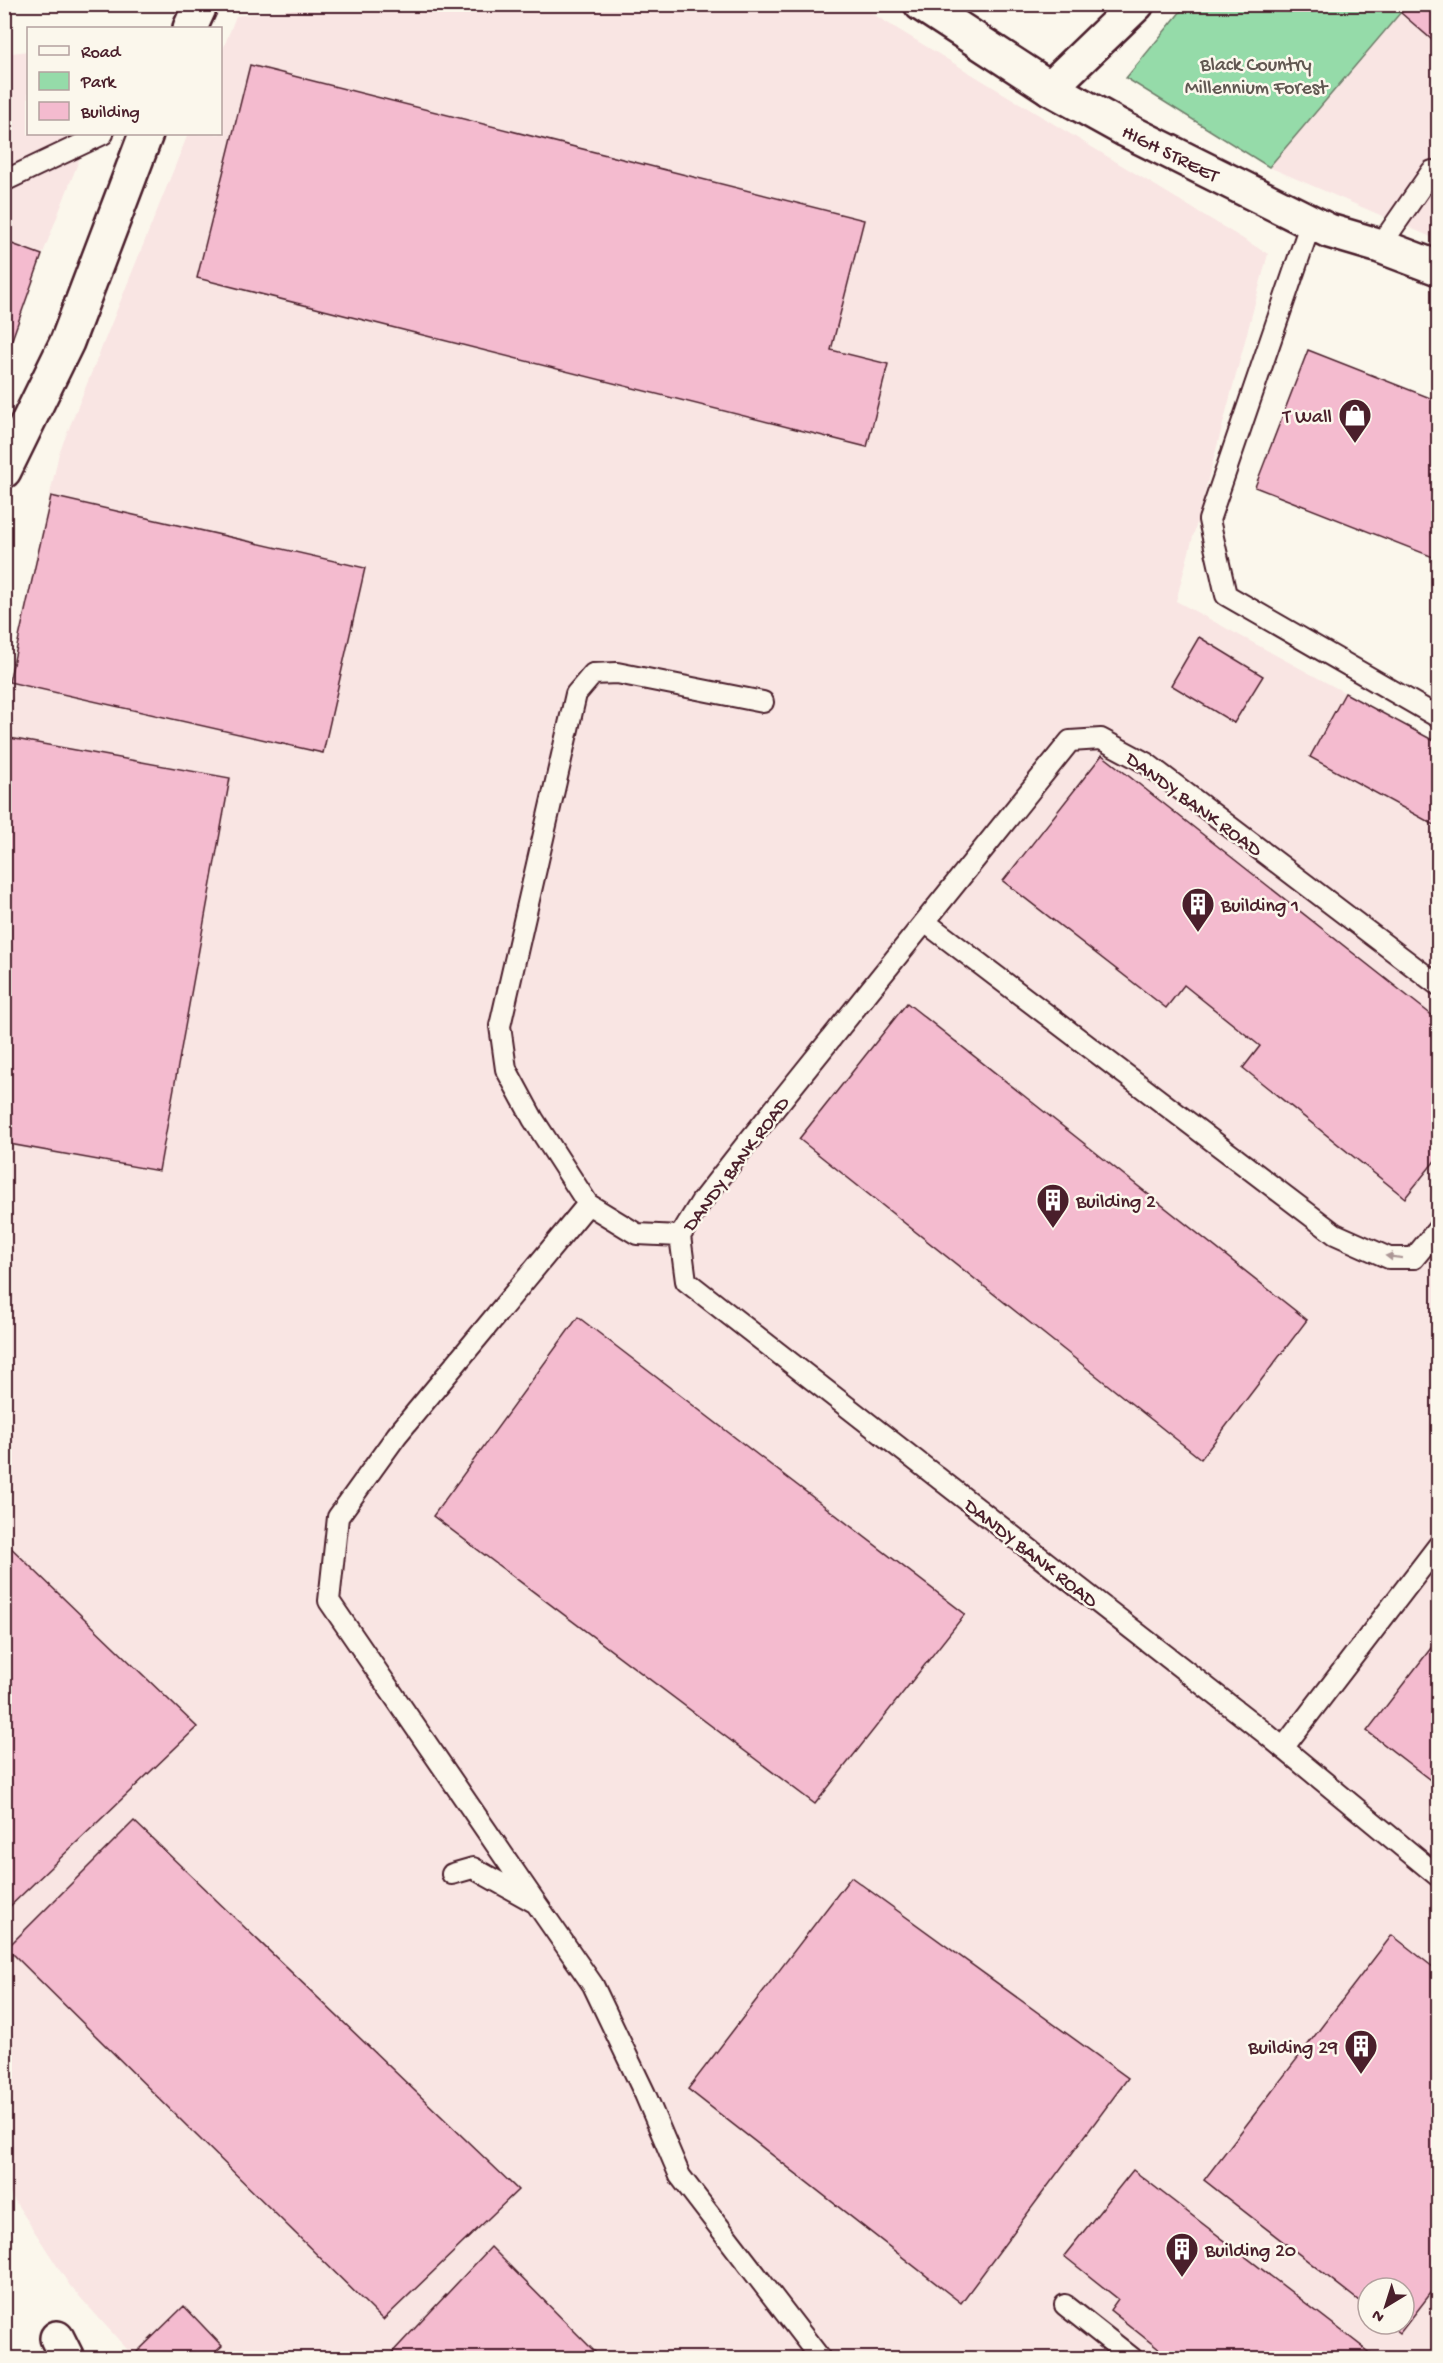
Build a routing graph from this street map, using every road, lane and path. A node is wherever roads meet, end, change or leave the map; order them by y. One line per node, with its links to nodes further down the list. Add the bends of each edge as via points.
1 (201, 4): 4 (main road)
2 (921, 4): 5 (main road, HIGH STREET)
3 (1137, 4): 5 (main road)
4 (190, 27)
5 (1050, 88): 10 (main road, HIGH STREET)
6 (102, 135): 9 (lane)
7 (146, 135): 13 (main road, via 67,342)
8 (1432, 171): 11 (lane)
9 (4, 181)
10 (1311, 222): 11 (main road, HIGH STREET); 15 (lane, via 1209,520 1226,595)
11 (1380, 246): 12 (main road, HIGH STREET)
12 (1438, 268)
13 (4, 471)
14 (763, 702): 18 (lane, via 617,673 593,674 576,694 500,1026 507,1069 533,1119)
15 (1438, 717)
16 (926, 922): 17 (lane, DANDY BANK ROAD, via 1070,741 1101,739 1146,763); 19 (lane, one-way to 16, via 1414,1258 1389,1258 1335,1234); 20 (lane, DANDY BANK ROAD, via 701,1202)
17 (1438, 985)
18 (588, 1204): 20 (lane, via 637,1234); 25 (lane, via 396,1435 338,1517 329,1601)
19 (1438, 1229)
20 (680, 1236): 22 (lane, DANDY BANK ROAD, via 686,1281)
21 (1438, 1546): 22 (lane)
22 (1283, 1748): 24 (lane, DANDY BANK ROAD)
23 (452, 1874): 25 (lane, via 473,1868)
24 (1438, 1876)
25 (536, 1903): 27 (lane, via 592,1985 680,2176)
26 (1065, 2305): 28 (lane)
27 (820, 2358)
28 (1132, 2358)

